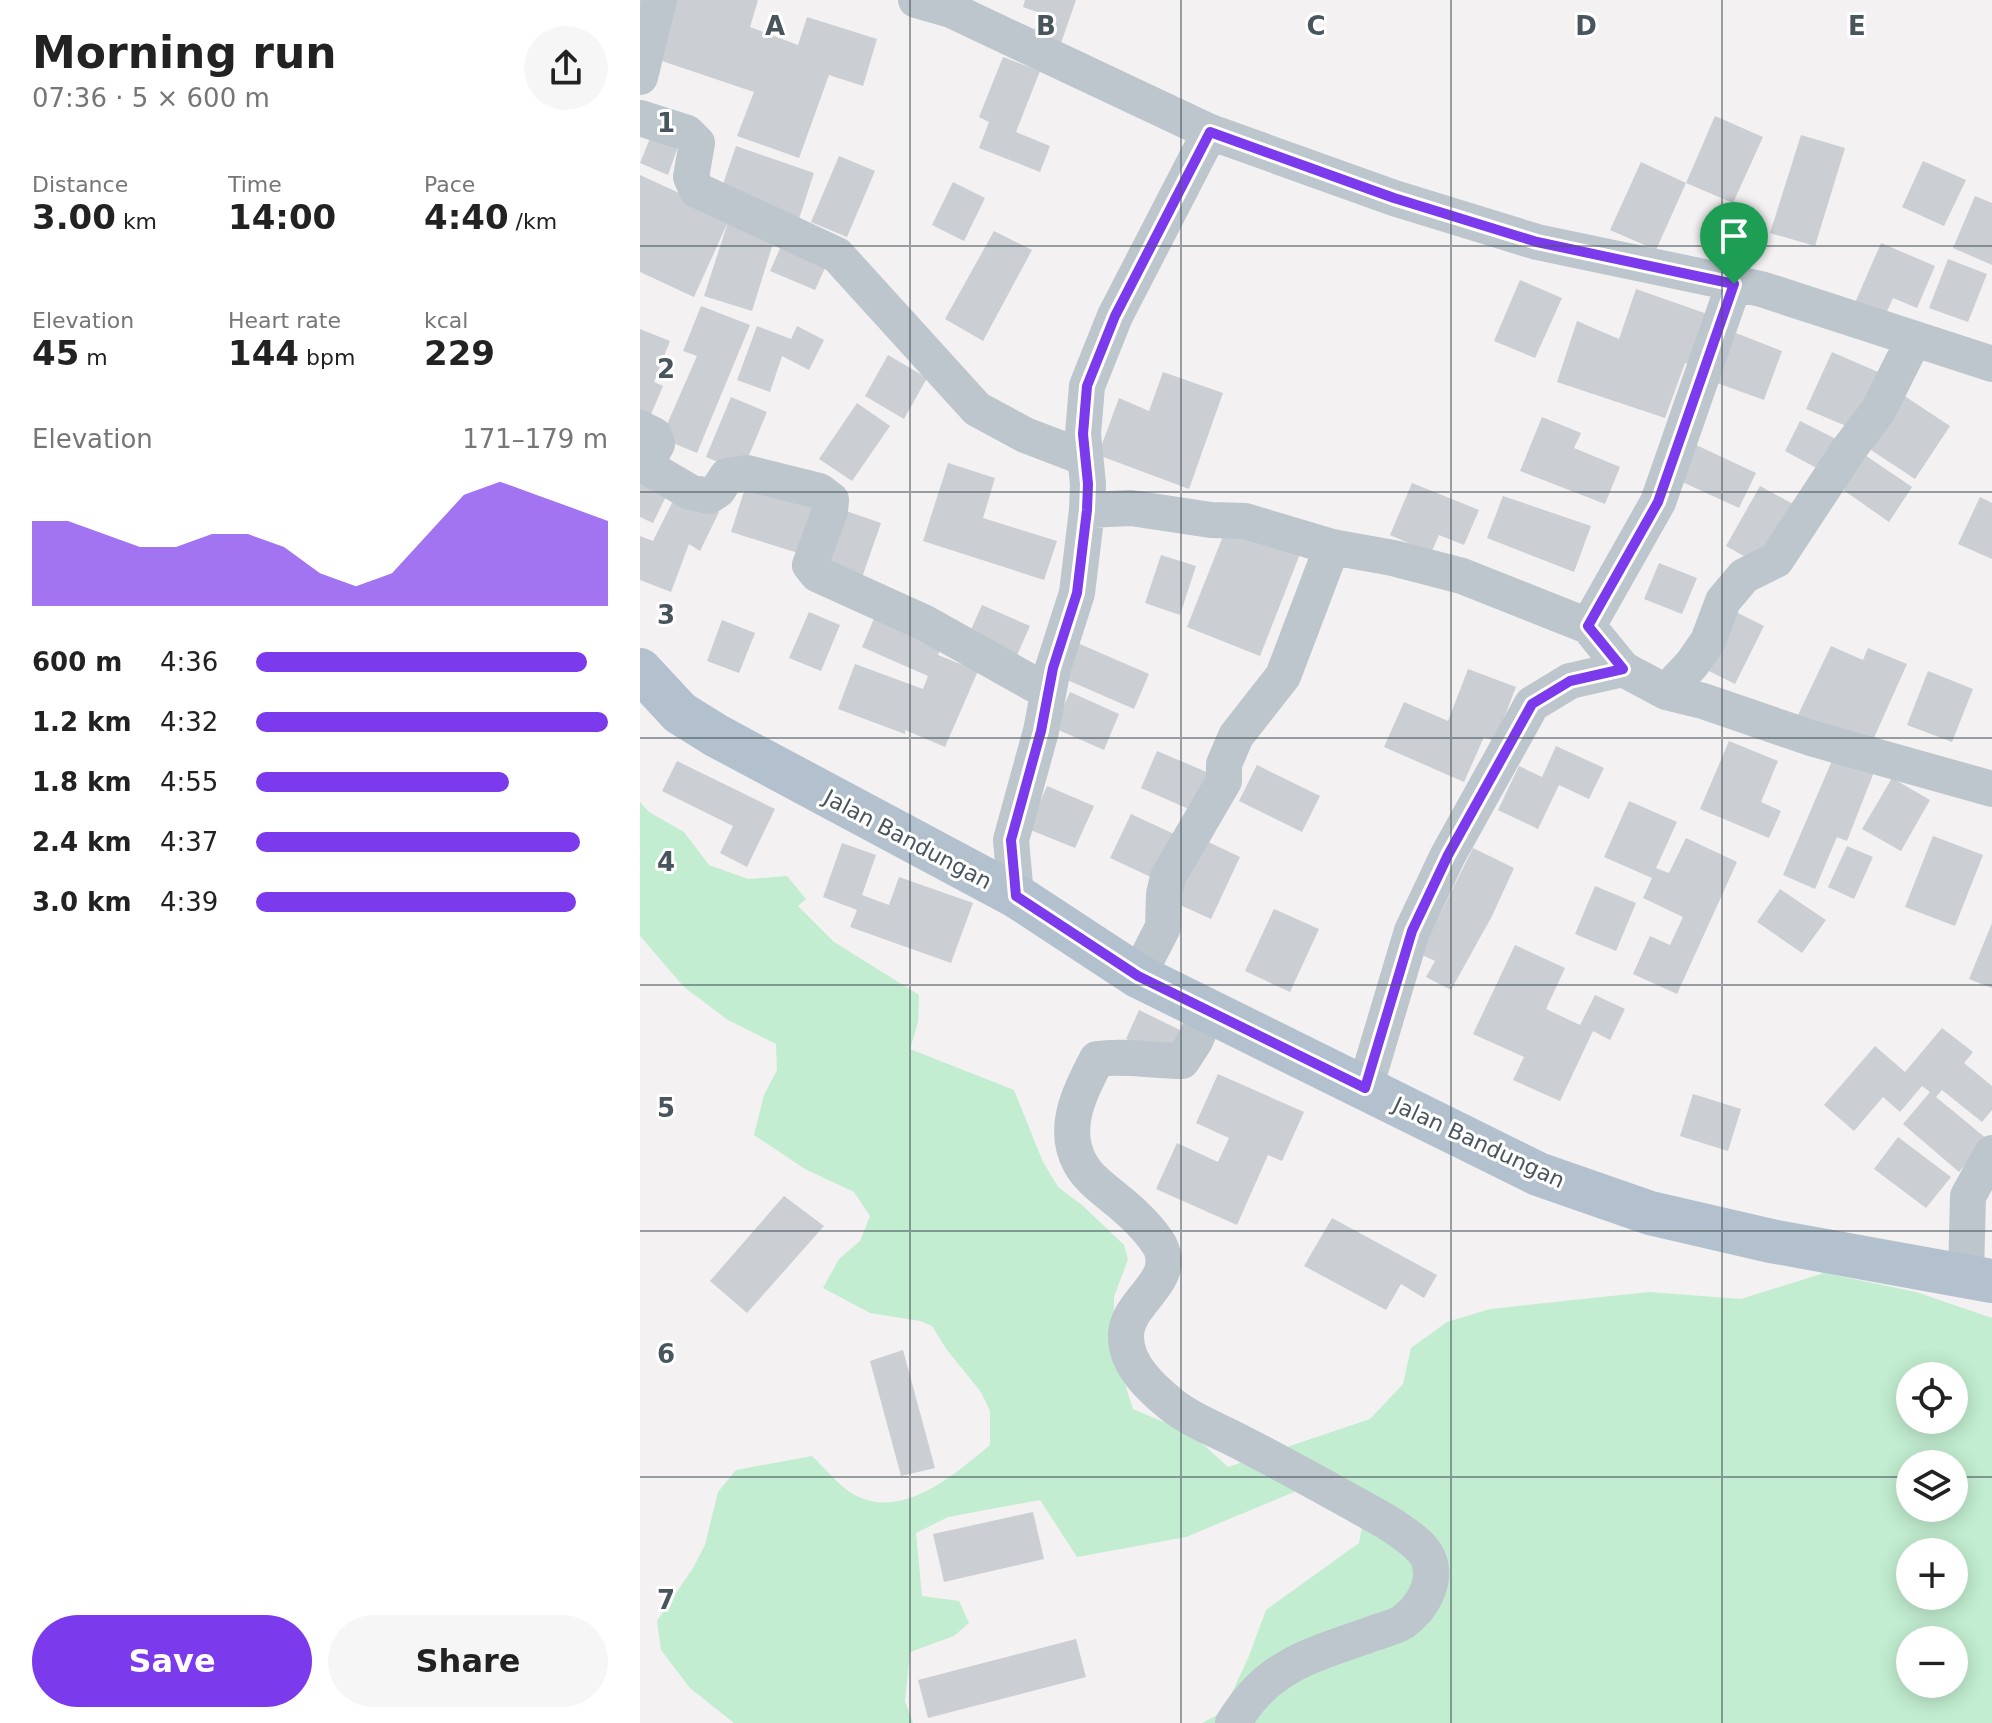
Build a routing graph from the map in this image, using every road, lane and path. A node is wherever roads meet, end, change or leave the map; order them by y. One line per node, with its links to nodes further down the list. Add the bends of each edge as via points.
1 (659, 0): 3 (street)
2 (916, 0): 5 (street, via 951,10)
3 (640, 77)
4 (640, 118): 10 (street, via 687,133 697,143 691,177 697,190 837,255 977,409)
5 (1210, 132): 6 (street, via 1537,242); 10 (street, via 1115,316 1087,386)
6 (1734, 284): 7 (street); 13 (street, via 1658,502)
7 (1914, 339): 8 (street); 17 (street, via 1878,411 1776,560 1744,576 1723,601 1708,641)
8 (1992, 364)
9 (640, 428): 16 (street, via 654,435 657,444 649,468 690,492 709,496 727,476 747,473 819,491 831,500 810,565 817,574 925,623)
10 (1085, 458): 11 (street)
11 (1087, 510): 12 (street, via 1131,508 1245,521); 16 (street, via 1077,593)
12 (1332, 547): 13 (street, via 1462,576); 20 (street, via 1283,676 1236,736 1224,764 1224,781 1168,877 1163,927)
13 (1588, 626): 14 (street)
14 (1623, 669): 17 (street); 22 (street, via 1570,681 1532,704 1412,931)
15 (640, 670): 19 (main road, Jalan Bandungan, via 680,713 717,736)
16 (1048, 692): 19 (street, via 1011,840)
17 (1666, 692): 18 (street)
18 (1992, 789)
19 (1016, 896): 20 (main road, Jalan Bandungan)
20 (1138, 976): 21 (main road, Jalan Bandungan)
21 (1208, 1010): 22 (main road, Jalan Bandungan); 25 (street, via 1182,1061 1097,1059 1074,1111 1072,1143 1080,1164 1137,1217 1161,1249 1165,1266 1130,1318 1125,1333 1131,1360 1174,1407 1387,1522 1427,1557 1431,1573 1428,1591 1402,1623 1275,1675 1249,1698)
22 (1365, 1088): 24 (main road, Jalan Bandungan, via 1538,1174 1650,1213 1771,1241)
23 (1992, 1153): 24 (street, via 1968,1196)
24 (1979, 1278)
25 (1233, 1723)

